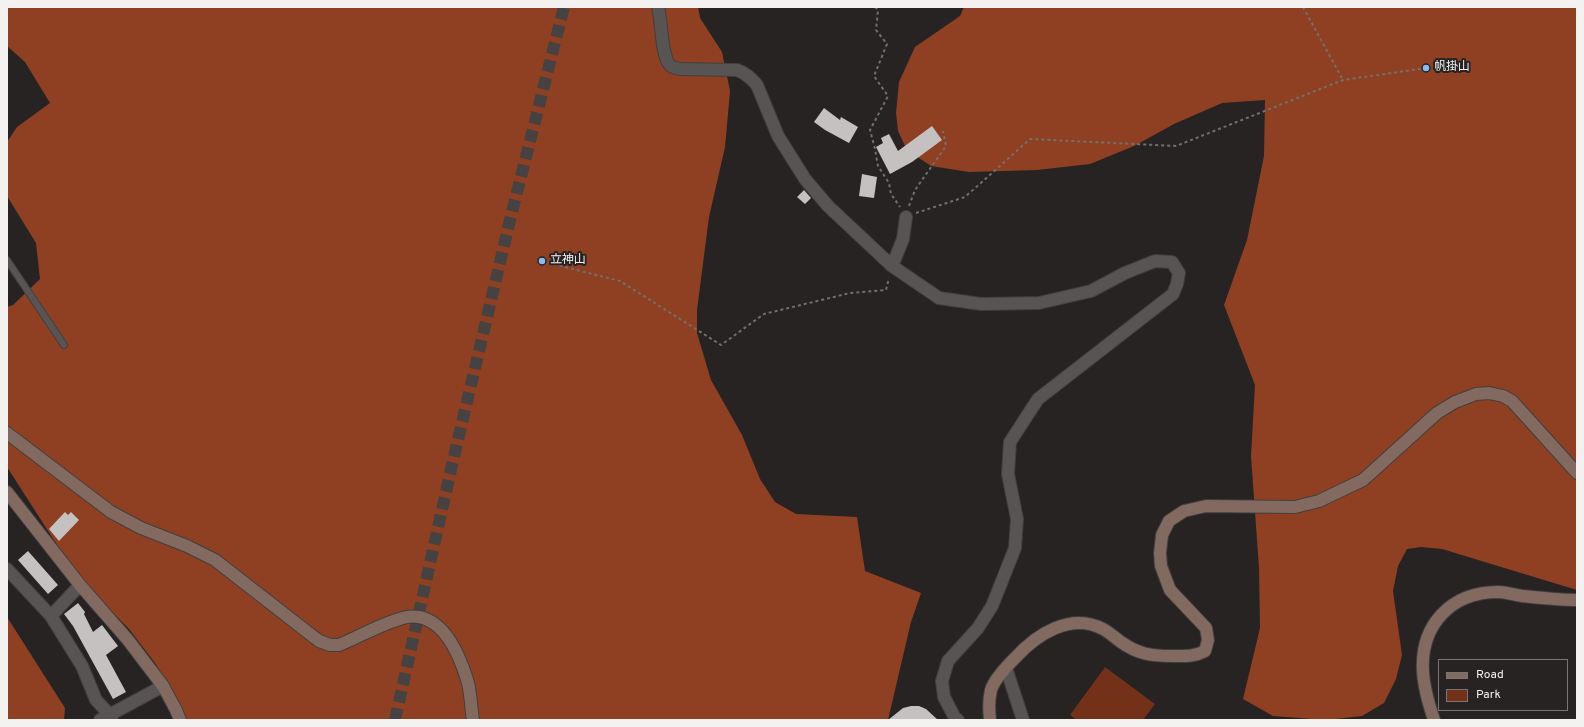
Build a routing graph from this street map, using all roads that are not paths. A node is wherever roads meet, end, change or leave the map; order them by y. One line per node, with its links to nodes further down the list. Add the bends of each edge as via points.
1 (658, 7): 4 (street, via 669,64 680,69 737,70 753,80 758,85 778,136 805,179 828,206)
2 (906, 217): 4 (street, via 904,239)
3 (7, 260): 5 (lane)
4 (892, 266): 18 (street, via 939,298 981,304 1039,303 1091,291 1155,261 1172,262 1179,273 1173,294 1038,399 1010,442 1008,474 1017,520 1015,548 992,606 978,628 948,661 942,681 944,697)
5 (64, 345)
6 (7, 433): 17 (street, via 111,512 215,560 319,641 339,645 408,617 421,617 436,625 449,638 457,654 468,684)
7 (1577, 473): 13 (street, via 1512,401 1489,393 1476,394 1437,412 1362,480 1319,501 1295,507 1206,506 1184,511 1169,521 1162,535 1161,566 1170,590 1206,628 1208,640 1205,651 1187,656 1144,654 1130,648 1103,629 1082,622 1052,628 1023,649)
8 (7, 492): 10 (street)
9 (7, 569): 12 (street)
10 (80, 585): 12 (street); 14 (street, via 128,640)
11 (1577, 600): 21 (street, via 1557,600 1499,592 1468,596 1450,606 1438,618 1428,635 1423,653 1427,698)
12 (51, 616): 15 (street, via 82,666 96,700)
13 (1006, 668): 19 (street, via 991,689); 20 (street)
14 (163, 686): 15 (street); 16 (street)
15 (107, 718)
16 (180, 720)
17 (473, 720)
18 (958, 720)
19 (990, 720)
20 (1023, 720)
21 (1434, 720)

